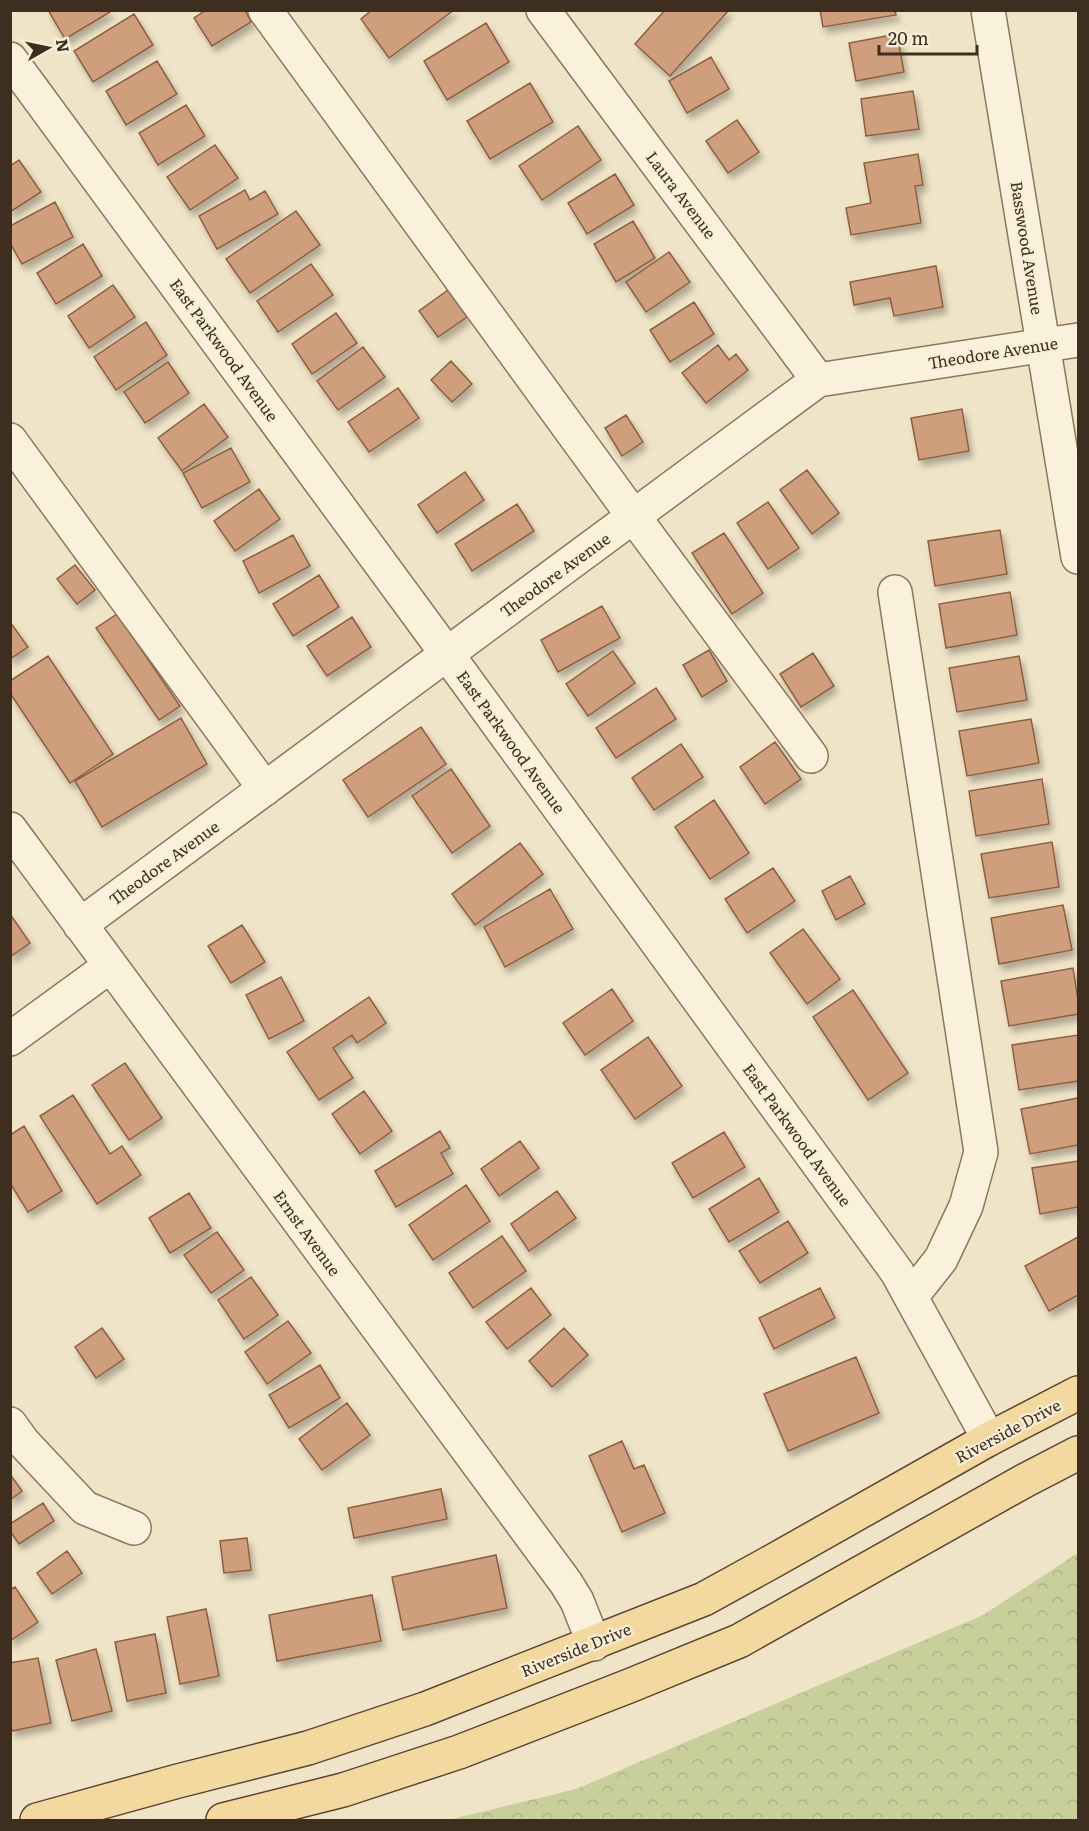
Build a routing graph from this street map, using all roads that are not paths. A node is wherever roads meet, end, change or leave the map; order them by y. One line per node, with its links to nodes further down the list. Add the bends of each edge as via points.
1 (265, 10): 9 (street)
2 (543, 10): 7 (street, Laura Avenue)
3 (988, 10): 6 (street, Basswood Avenue)
4 (10, 59): 12 (street, East Parkwood Avenue)
5 (1078, 340): 6 (street, Theodore Avenue)
6 (1043, 346): 7 (street, Theodore Avenue); 10 (street, Basswood Avenue)
7 (818, 380): 9 (street, Theodore Avenue)
8 (10, 441): 14 (street)
9 (634, 517): 12 (street, Theodore Avenue); 13 (street)
10 (1078, 557)
11 (895, 592): 19 (street, via 981,1152 966,1206 941,1259)
12 (447, 654): 14 (street, Theodore Avenue); 19 (street, East Parkwood Avenue, via 890,1262)
13 (811, 756)
14 (265, 789): 16 (street, Theodore Avenue)
15 (10, 829): 16 (street, Ernst Avenue)
16 (80, 925): 17 (street, Ernst Avenue)
17 (110, 966): 18 (street); 25 (street, Ernst Avenue, via 566,1583)
18 (10, 1039)
19 (911, 1297): 22 (street, East Parkwood Avenue)
20 (1078, 1394): 22 (main road, Riverside Drive)
21 (10, 1424): 24 (street, via 85,1508)
22 (989, 1439): 25 (main road, Riverside Drive, via 704,1599)
23 (1078, 1453): 27 (main road, via 739,1641 459,1752 343,1790)
24 (134, 1528)
25 (594, 1644): 26 (main road, Riverside Drive, via 425,1709 308,1748)
26 (37, 1821)
27 (223, 1821)

